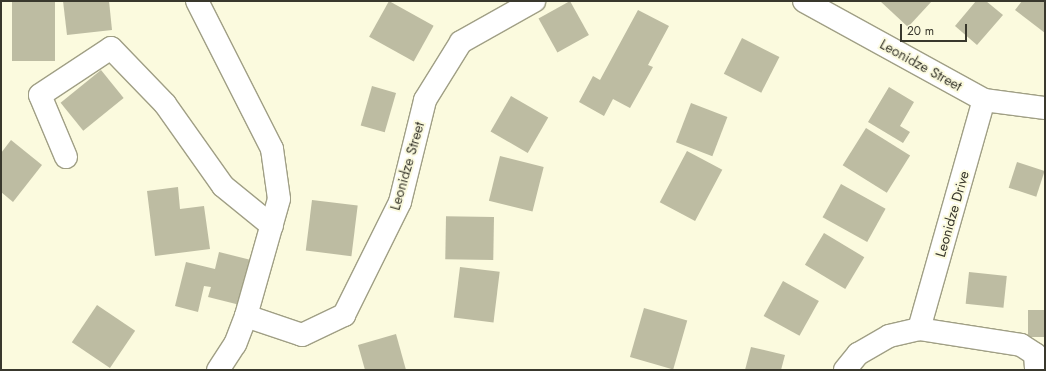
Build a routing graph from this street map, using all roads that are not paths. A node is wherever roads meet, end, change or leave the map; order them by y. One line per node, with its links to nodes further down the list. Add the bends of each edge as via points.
1 (197, 1): 7 (street, via 272,149 279,199)
2 (534, 1): 8 (street, Leonidze Street, via 461,42 425,100 400,202 344,315 302,335)
3 (804, 1): 4 (street, Leonidze Street)
4 (984, 100): 5 (street, Leonidze Street); 9 (street, Leonidze Drive)
5 (1045, 108)
6 (66, 157): 7 (street, via 40,95 111,48 165,104 222,186)
7 (272, 226): 8 (street)
8 (246, 316): 10 (street, via 235,344)
9 (920, 329): 11 (street, via 889,336 876,343 858,354); 12 (street, via 1021,345 1035,354)
10 (218, 370)
11 (845, 370)
12 (1036, 370)

